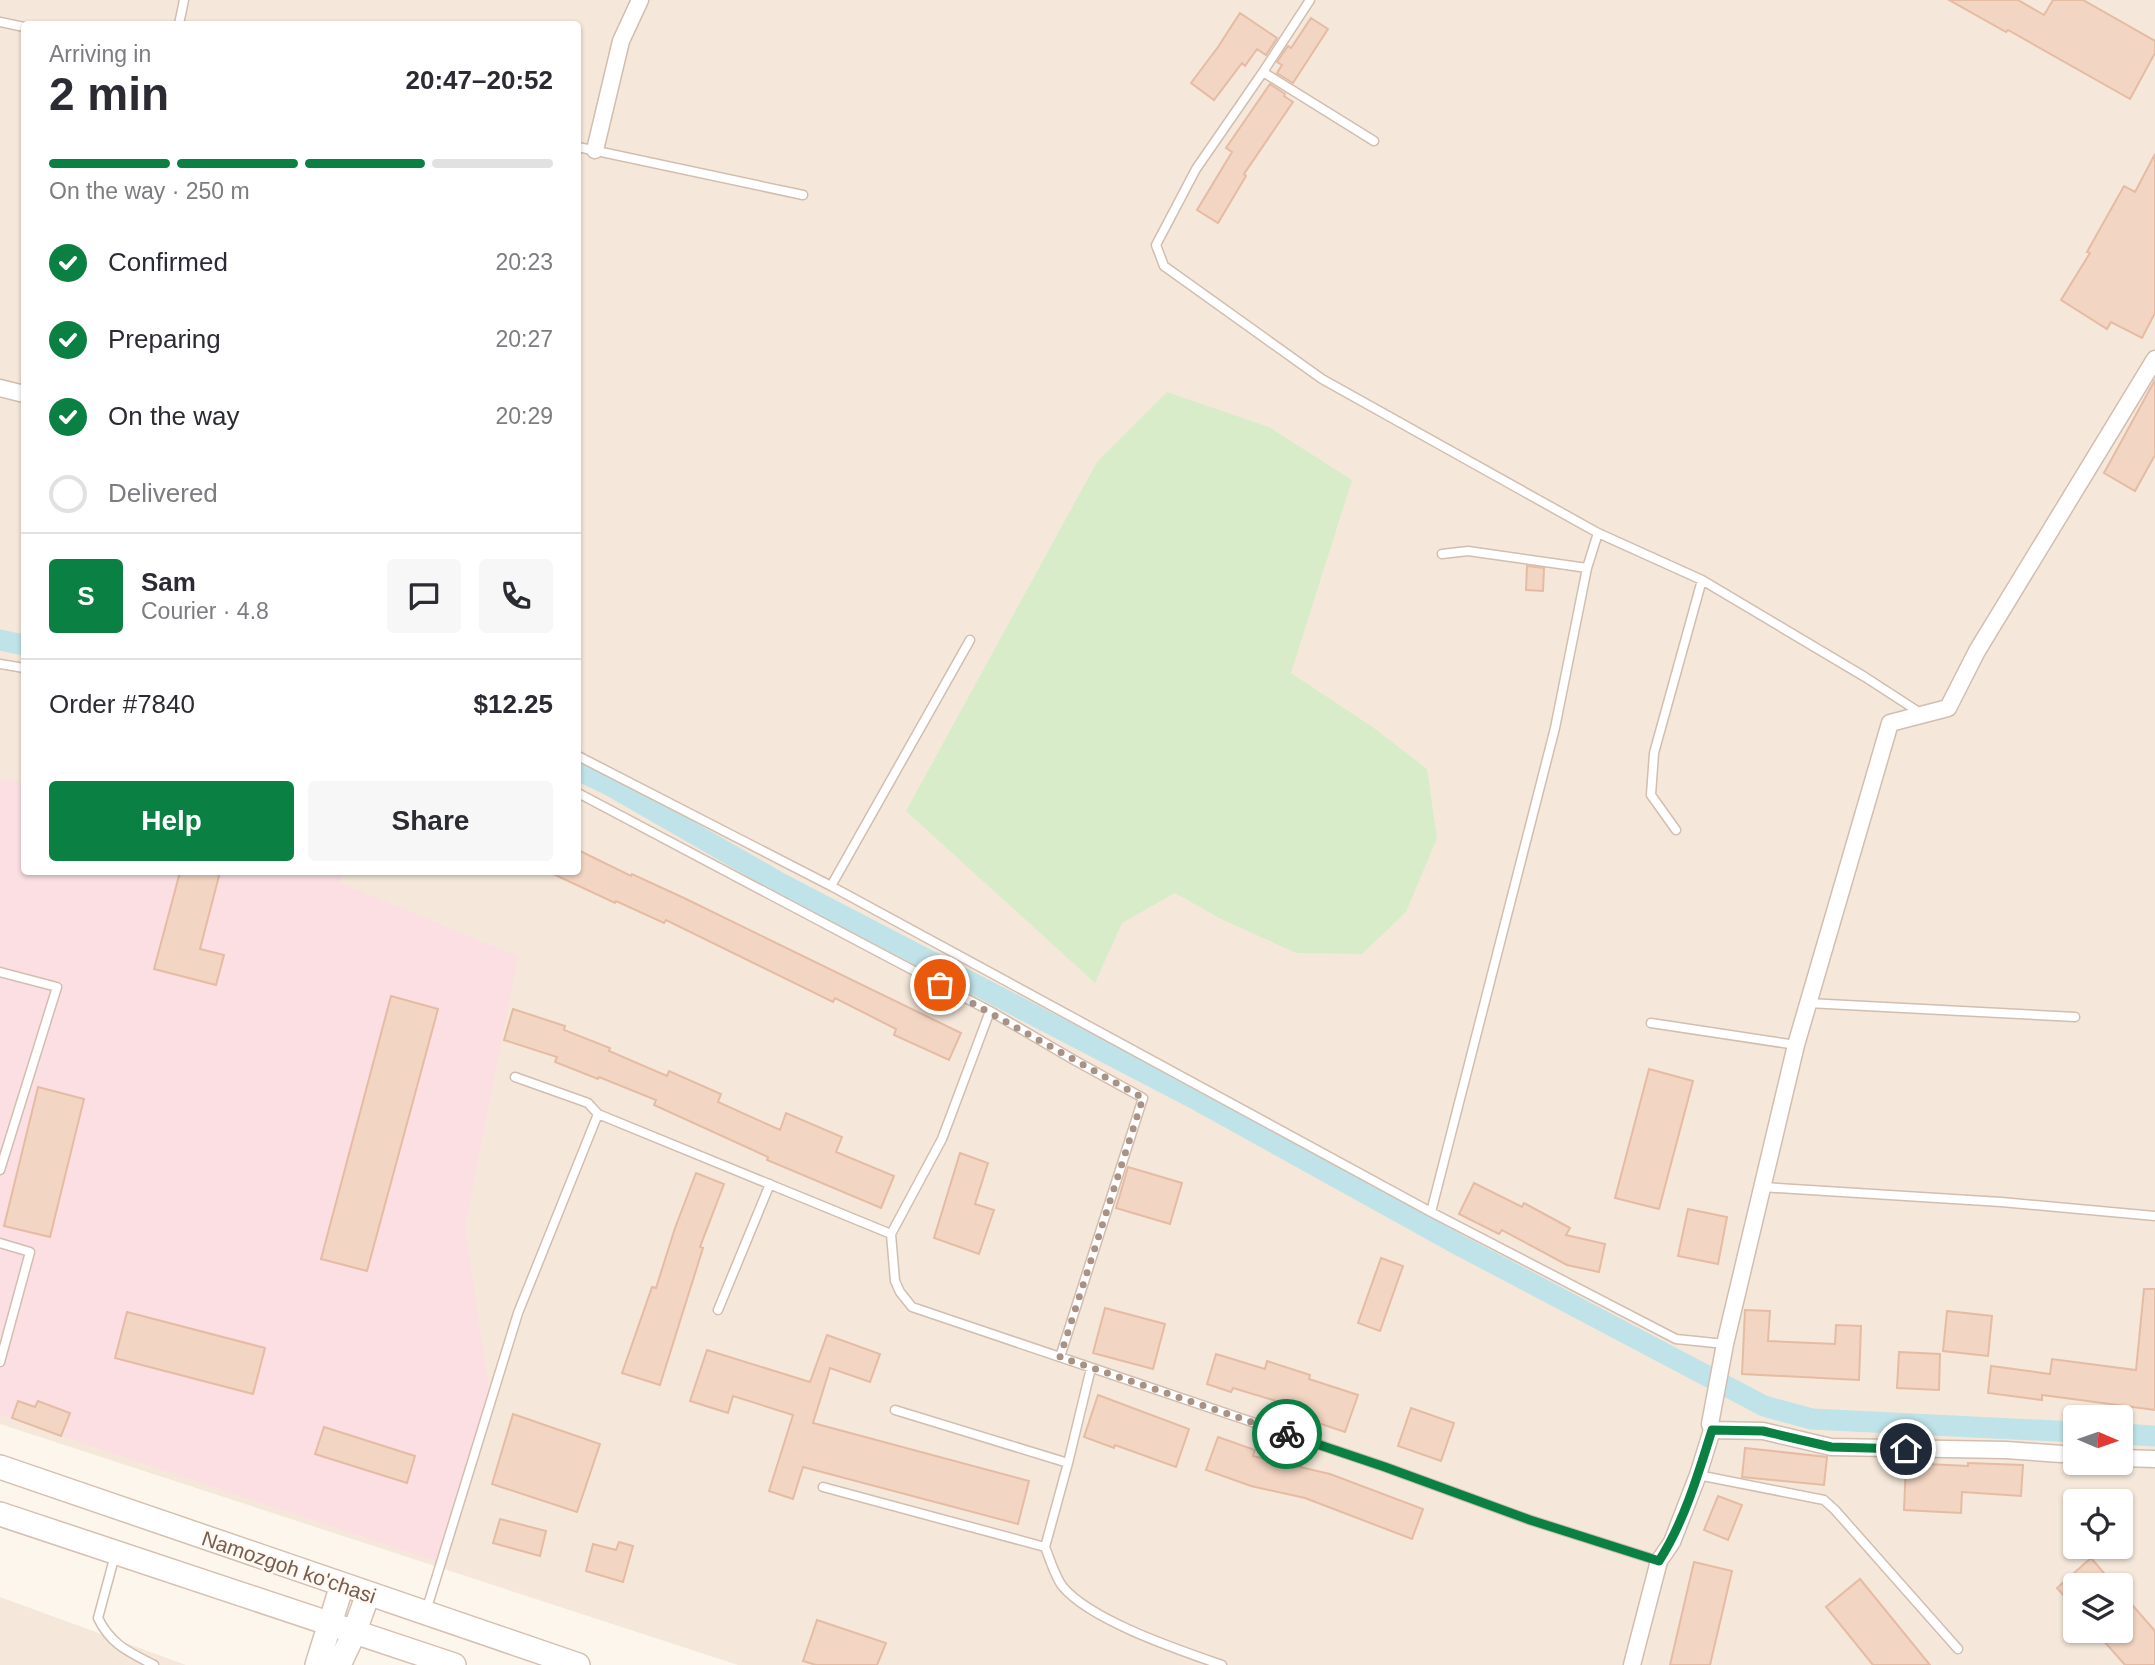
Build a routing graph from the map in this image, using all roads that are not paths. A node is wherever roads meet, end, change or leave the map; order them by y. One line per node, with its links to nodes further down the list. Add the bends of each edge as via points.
1 (184, 0): 4 (lane)
2 (640, 0): 10 (street, via 621,41)
3 (1310, 0): 7 (lane)
4 (180, 21)
5 (0, 22): 6 (lane)
6 (21, 26)
7 (1263, 72): 8 (lane); 15 (lane, via 1196,169 1156,245 1164,266 1322,379)
8 (1374, 141)
9 (581, 147): 10 (lane)
10 (595, 150): 11 (lane)
11 (803, 195)
12 (2155, 359): 22 (street, via 1977,651 1948,708)
13 (0, 388): 14 (street)
14 (21, 393)
15 (1598, 533): 17 (lane); 18 (lane)
16 (1442, 554): 17 (lane, via 1468,551)
17 (1587, 568): 38 (lane, via 1555,727)
18 (1702, 580): 22 (lane); 25 (lane, via 1654,753 1651,795)
19 (970, 640): 26 (lane)
20 (0, 664): 21 (lane)
21 (21, 668)
22 (1923, 715): 28 (street, via 1890,723)
23 (581, 758): 26 (lane)
24 (581, 795): 29 (lane)
25 (1676, 830)
26 (831, 886): 38 (lane)
27 (0, 972): 35 (lane, via 57,987)
28 (1808, 1003): 30 (lane); 32 (street)
29 (990, 1011): 40 (lane, via 942,1139); 44 (lane, via 1143,1098)
30 (2075, 1017)
31 (1651, 1023): 32 (lane)
32 (1796, 1045): 37 (street)
33 (515, 1077): 34 (lane, via 588,1103)
34 (598, 1114): 36 (lane); 62 (lane, via 518,1313)
35 (0, 1170)
36 (770, 1184): 40 (lane); 42 (lane)
37 (1762, 1187): 39 (lane); 43 (street)
38 (1431, 1212): 43 (lane, via 1676,1339)
39 (2155, 1216)
40 (891, 1234): 44 (lane, via 895,1281 912,1307)
41 (0, 1243): 45 (lane, via 30,1252)
42 (718, 1310)
43 (1725, 1344): 48 (street)
44 (1060, 1357): 46 (lane)
45 (0, 1362)
46 (1091, 1368): 52 (lane); 59 (lane)
47 (895, 1410): 52 (lane)
48 (1711, 1427): 49 (street, via 1763,1431 1831,1447); 54 (street)
49 (2063, 1454)
50 (2133, 1458): 51 (street)
51 (2155, 1459)
52 (1068, 1464): 57 (lane)
53 (0, 1467): 60 (main road, Namozgoh ko'chasi)
54 (1698, 1475): 59 (street, via 1672,1542); 65 (lane, via 1824,1500)
55 (823, 1487): 57 (lane)
56 (0, 1514): 58 (main road, Namozgoh ko'chasi)
57 (1045, 1547): 71 (lane, via 1062,1586 1092,1611)
58 (115, 1552): 63 (main road, Namozgoh ko'chasi); 66 (lane, via 98,1618 121,1648)
59 (1659, 1561): 72 (street)
60 (342, 1585): 61 (main road, Namozgoh ko'chasi); 63 (main road)
61 (368, 1594): 62 (main road, Namozgoh ko'chasi); 64 (main road)
62 (426, 1614): 70 (main road, Namozgoh ko'chasi)
63 (330, 1625): 64 (main road, Namozgoh ko'chasi); 67 (main road)
64 (354, 1633): 68 (main road); 69 (main road, Namozgoh ko'chasi)
65 (1958, 1648)
66 (154, 1665)
67 (317, 1665)
68 (339, 1665)
69 (454, 1665)
70 (578, 1665)
71 (1222, 1665)
72 (1632, 1665)

